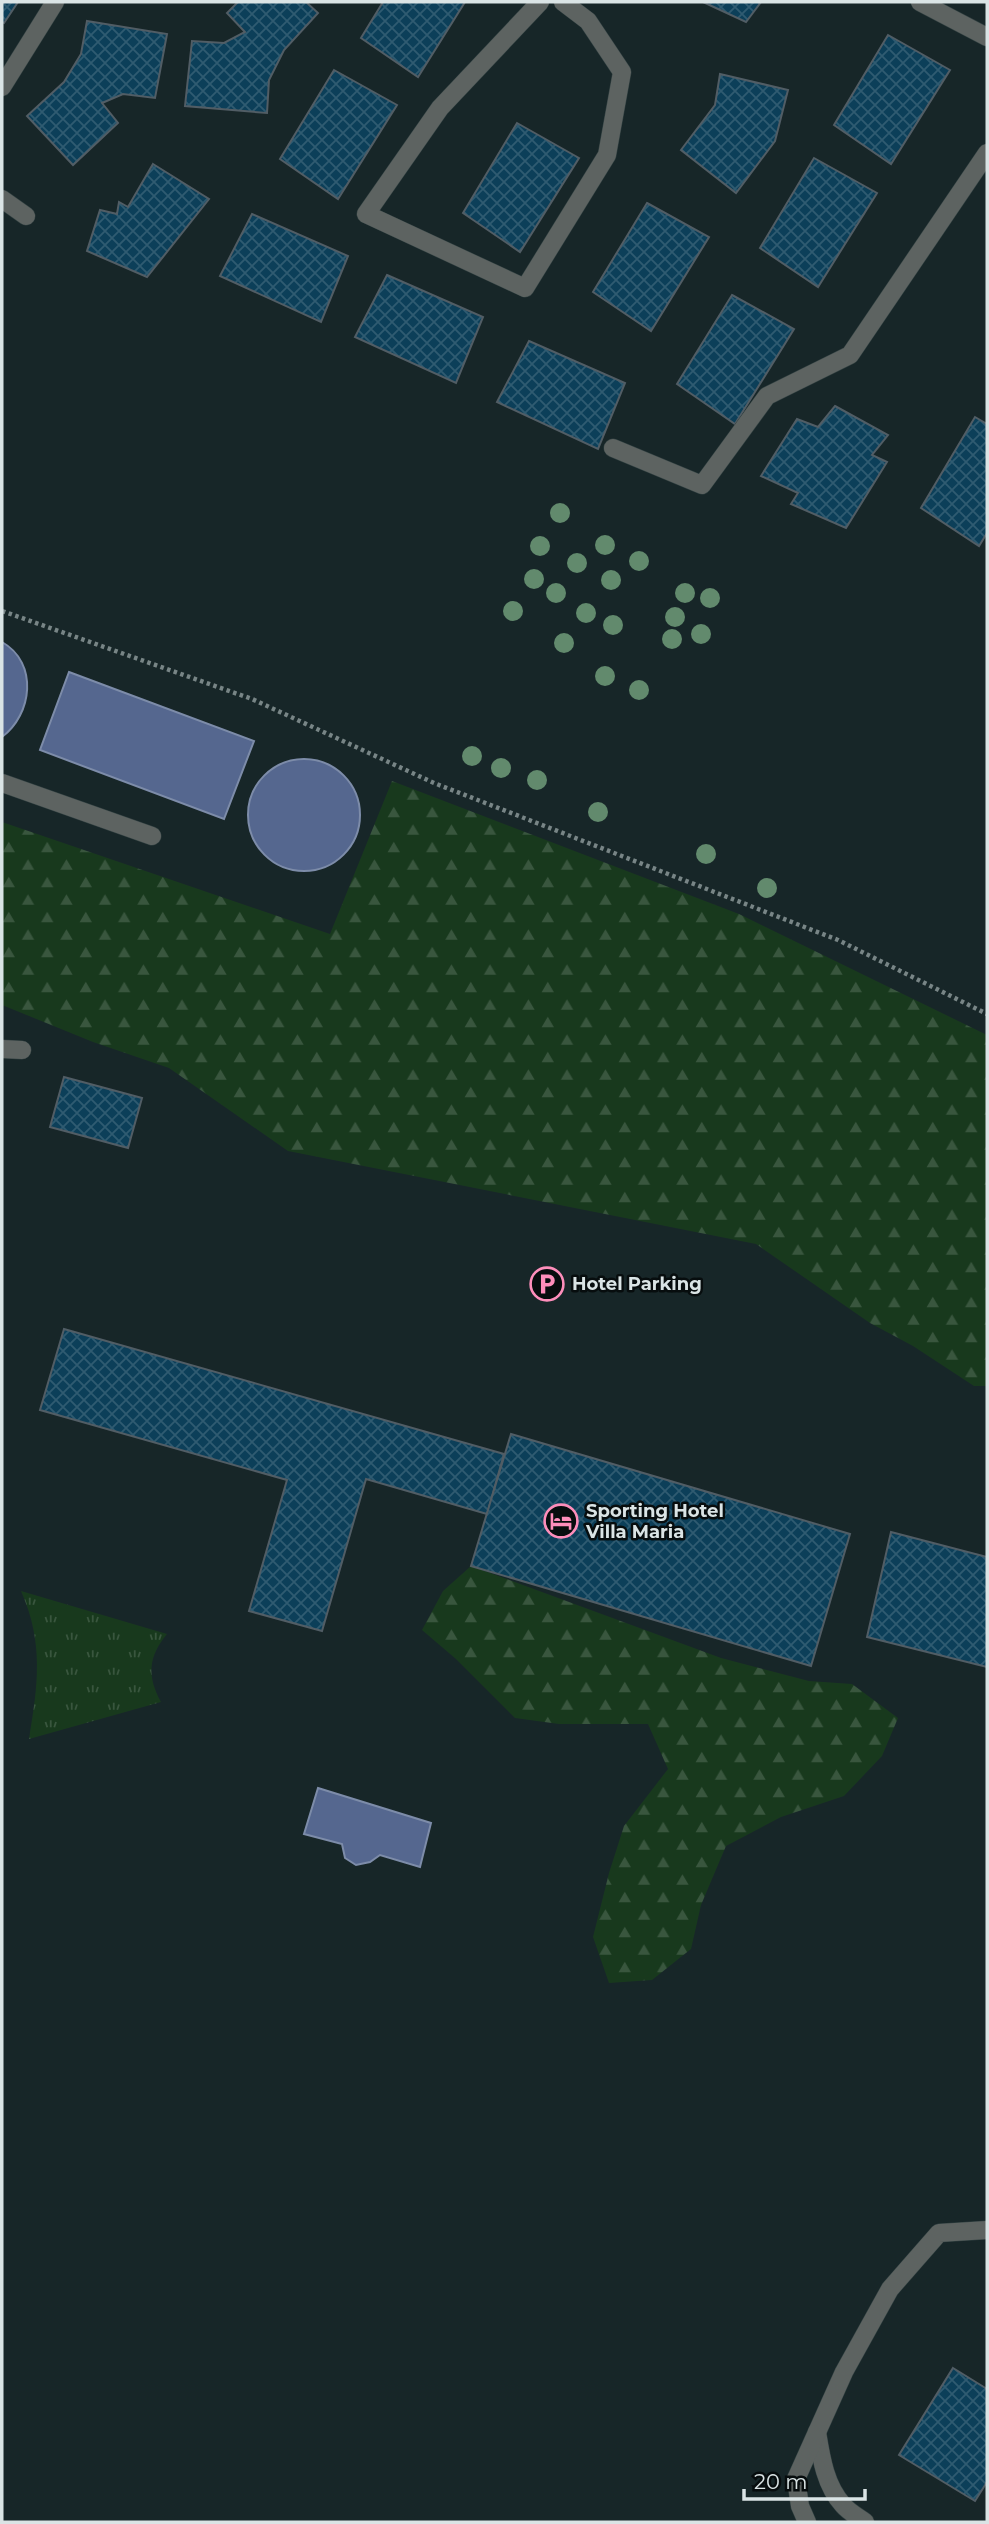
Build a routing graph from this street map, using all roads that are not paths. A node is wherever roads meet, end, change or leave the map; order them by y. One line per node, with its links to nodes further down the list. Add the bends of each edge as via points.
1 (55, 2): 6 (street)
2 (540, 2): 3 (street, via 440,108 366,214 525,288 607,155 622,72 588,21)
3 (563, 2)
4 (920, 2): 5 (street)
5 (987, 37)
6 (2, 87)
7 (987, 153): 10 (street, via 850,355 767,396 702,485)
8 (2, 199): 9 (street)
9 (26, 216)
10 (613, 447)
11 (2, 783): 12 (street)
12 (152, 836)
13 (2, 1049): 14 (street)
14 (22, 1050)
15 (987, 2230): 16 (street, via 939,2233 890,2289)
16 (817, 2432): 17 (street, via 796,2479); 18 (street, via 830,2484 843,2505)
17 (807, 2522)
18 (865, 2522)

